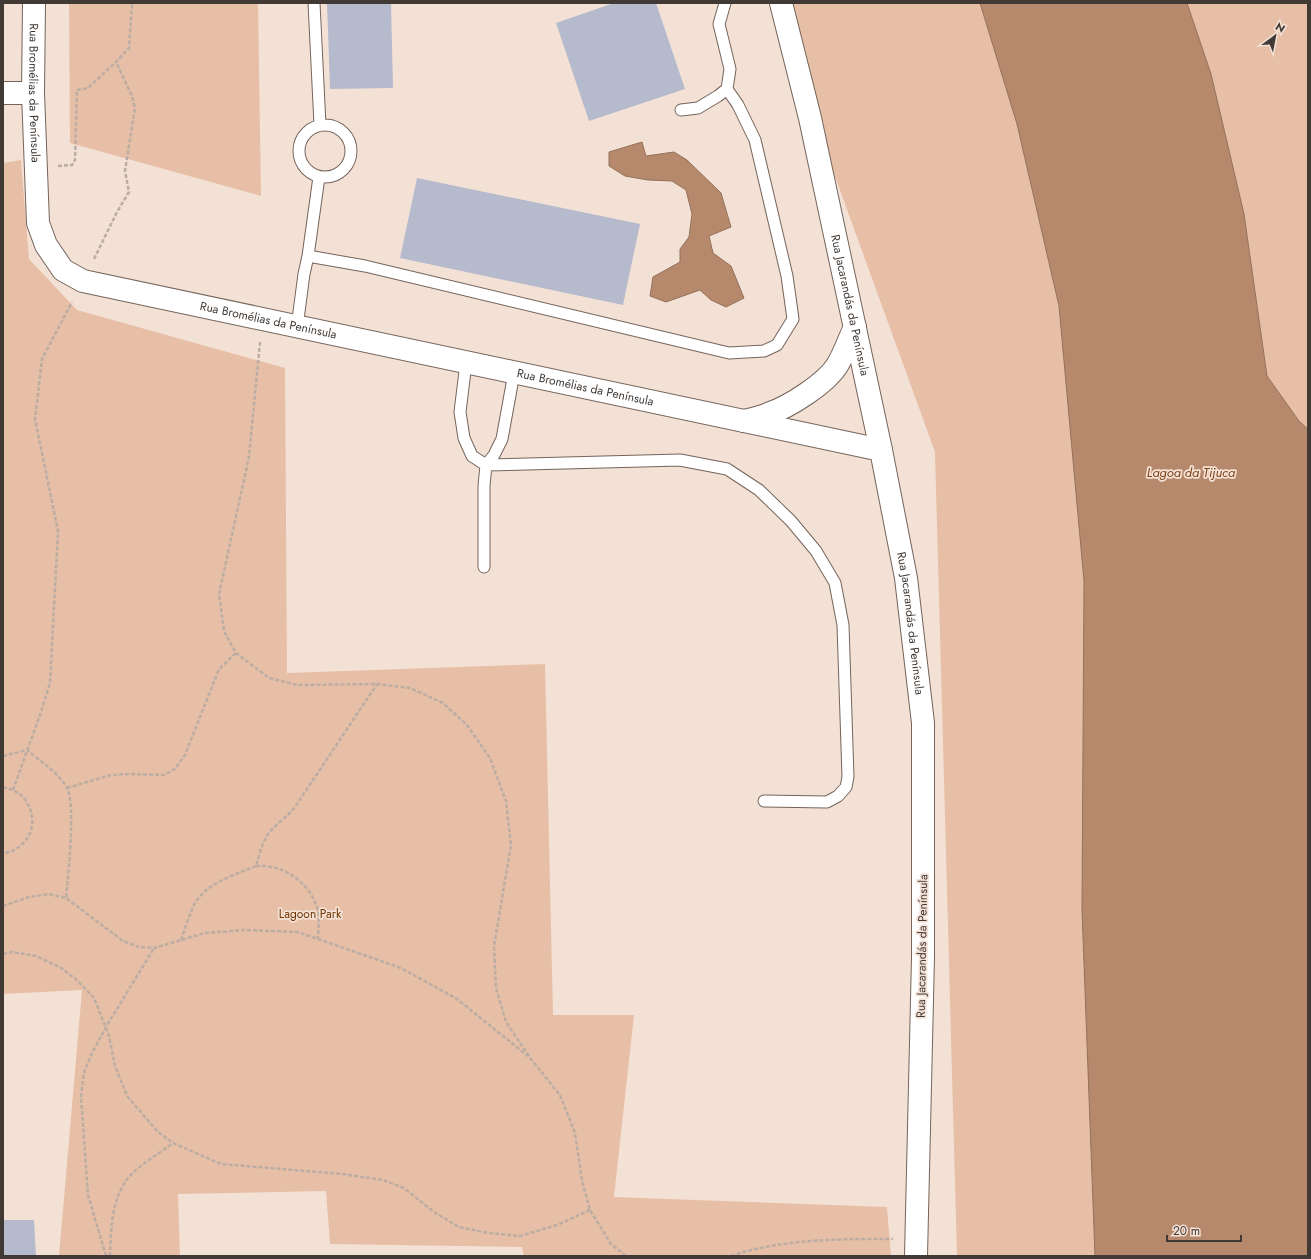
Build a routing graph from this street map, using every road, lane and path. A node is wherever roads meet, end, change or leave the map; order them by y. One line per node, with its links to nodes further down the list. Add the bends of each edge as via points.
1 (34, 3): 9 (street, Rua Bromélias da Península)
2 (132, 3): 6 (path, via 129,48)
3 (314, 3): 11 (lane)
4 (725, 3): 7 (lane, via 719,24 730,69)
5 (781, 3): 18 (street, Rua Jacarandás da Península, via 810,118)
6 (116, 62): 12 (path, via 88,88 77,90 76,154 72,165); 15 (path, via 135,108 125,171 129,192)
7 (727, 89): 10 (lane, via 698,108); 14 (lane, via 738,104 755,140 786,276 793,319 777,345 764,351 729,353 365,266)
8 (3, 93): 9 (street)
9 (33, 93): 12 (street, Rua Bromélias da Península)
10 (681, 110)
11 (320, 125): 13 (lane, via 310,129 299,146 303,166); 13 (lane, via 340,130 347,137 350,157 339,174)
12 (36, 167): 15 (street, Rua Bromélias da Península, via 38,223 46,245 63,270)
13 (319, 177): 14 (lane)
14 (308, 256): 17 (lane)
15 (83, 281): 16 (street, Rua Bromélias da Península); 27 (path, via 42,359 35,419 58,531 50,684)
16 (262, 320): 17 (street, Rua Bromélias da Península); 25 (path, via 249,457 219,594 224,631)
17 (297, 327): 19 (street, Rua Bromélias da Península)
18 (855, 327): 21 (street, Rua Bromélias da Península, via 838,365 822,381 783,408); 22 (street, Rua Jacarandás da Península)
19 (466, 363): 20 (street, Rua Bromélias da Península); 23 (lane, via 460,412 464,438 472,456)
20 (514, 373): 21 (street, Rua Bromélias da Península); 23 (lane, via 502,439)
21 (743, 421): 22 (street, Rua Bromélias da Península)
22 (881, 450): 45 (street, Rua Jacarandás da Península, via 906,578 923,722 923,957)
23 (486, 465): 24 (lane); 32 (lane, via 680,460 727,469 759,490 816,551 835,583 843,625 848,777 846,787 838,796 827,802)
24 (484, 567)
25 (236, 653): 26 (path, via 269,678 297,685); 30 (path, via 219,669 185,755 175,769 164,776 111,775)
26 (377, 684): 34 (path, via 295,807 267,835); 42 (path, via 410,688 443,703 467,725 490,758 506,802 511,845 494,946 496,988 506,1022)
27 (27, 750): 28 (path); 30 (path, via 53,771); 31 (path)
28 (3, 756)
29 (3, 787): 31 (path)
30 (67, 788): 35 (path, via 71,810)
31 (13, 790): 33 (path, via 28,804 32,824 30,834 24,843)
32 (764, 801)
33 (3, 853)
34 (256, 866): 37 (path, via 271,866 285,871 298,879 311,894 318,911); 38 (path, via 206,890 194,904)
35 (66, 898): 36 (path, via 49,894 29,897); 39 (path, via 123,941 139,947)
36 (3, 906)
37 (318, 939): 38 (path, via 298,932 246,930 206,933); 42 (path, via 401,968 458,998)
38 (180, 940): 39 (path)
39 (154, 948): 41 (path)
40 (3, 954): 41 (path, via 12,952 36,956 60,967 94,998)
41 (106, 1027): 43 (path, via 115,1066 127,1096 157,1131); 46 (path, via 84,1072 80,1096 88,1195)
42 (531, 1059): 44 (path, via 560,1095 575,1133 582,1181)
43 (173, 1144): 44 (path, via 221,1164 383,1180 404,1188 434,1212 459,1227 488,1233 520,1236 557,1225); 47 (path, via 130,1177 117,1197 111,1225)
44 (590, 1210): 48 (path, via 611,1244)
45 (916, 1247): 49 (path, via 834,1240 782,1244 742,1251)
46 (106, 1256)
47 (110, 1256)
48 (626, 1256)
49 (731, 1256)

